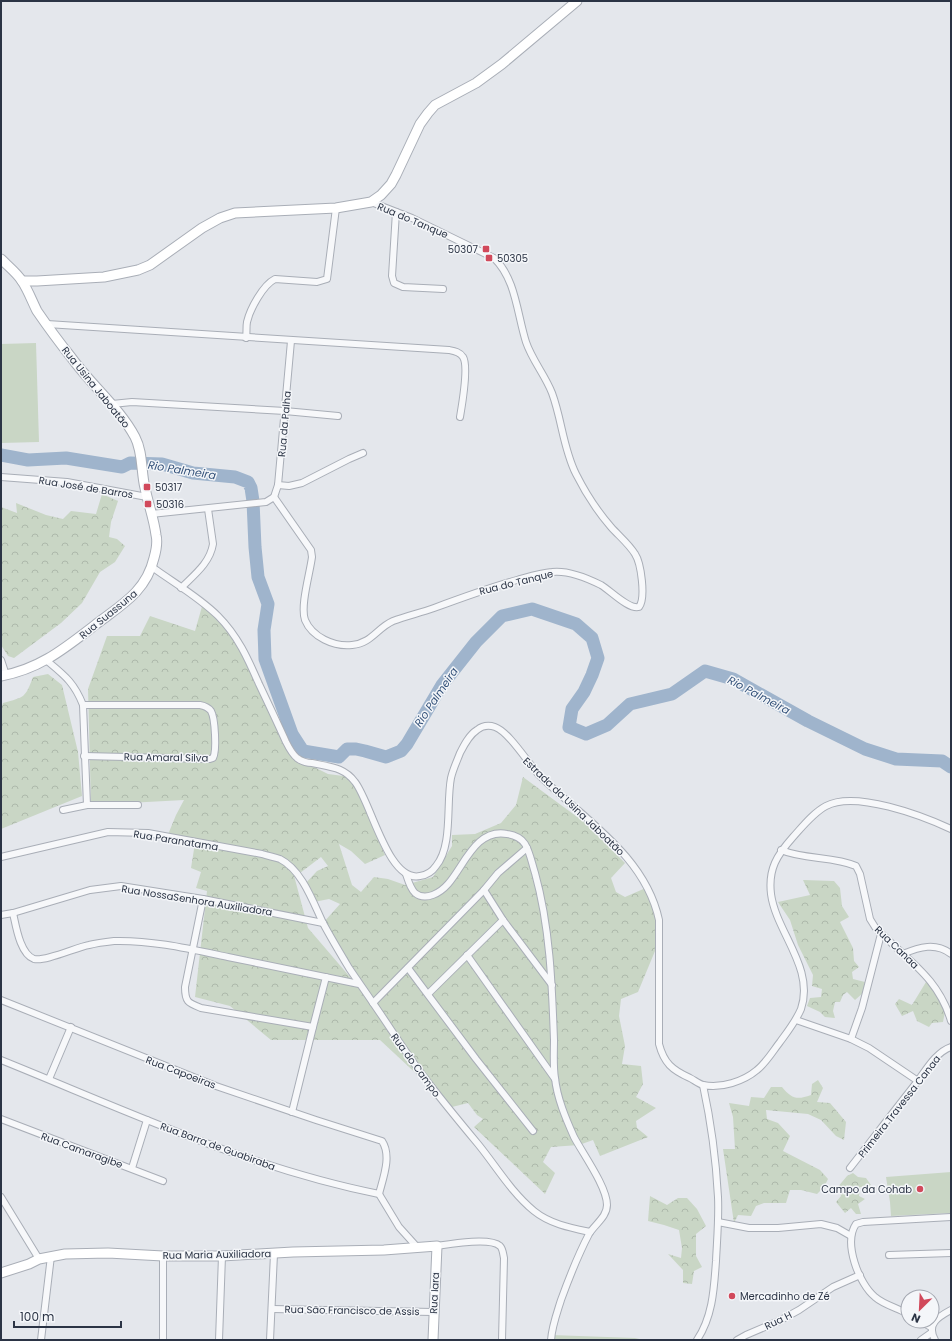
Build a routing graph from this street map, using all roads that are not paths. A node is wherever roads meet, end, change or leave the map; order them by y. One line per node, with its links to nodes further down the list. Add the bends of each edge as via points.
1 (577, 1): 2 (street, via 502,64 476,83 435,105 420,124 391,184)
2 (371, 202): 3 (street); 4 (street, Rua do Tanque)
3 (336, 208): 6 (street, via 235,213 202,228 150,265 138,270 104,277); 9 (street, via 327,278 317,282 275,279 272,281 253,307 247,323)
4 (396, 212): 7 (street, via 392,276 394,283 403,287); 20 (street, Rua do Tanque, via 494,258 508,277 526,343 552,392 567,454 576,474 602,516 636,555 642,580 641,605 634,608 601,585 581,576 570,573 543,573 495,586 392,622 364,642 352,645 336,644 313,632 304,618 311,550)
5 (1, 259): 6 (street, Rua Usina Jaboatão)
6 (22, 281): 8 (street, Rua Usina Jaboatão)
7 (443, 289)
8 (47, 324): 9 (street); 11 (street, Rua Usina Jaboatão, via 78,368)
9 (246, 338): 10 (street)
10 (291, 341): 12 (street, Rua da Palha); 14 (street, via 448,350 458,353 465,361)
11 (112, 404): 12 (street, via 132,402); 16 (street, Rua Usina Jaboatão, via 136,438)
12 (285, 411): 13 (street); 18 (street, Rua da Palha)
13 (338, 416)
14 (460, 417)
15 (363, 453): 18 (street, via 302,483)
16 (141, 461): 19 (street, Rua Suassuna)
17 (1, 477): 19 (street, Rua José de Barros, via 67,482)
18 (278, 485): 20 (street, Rua da Palha)
19 (147, 497): 22 (street, Rua Suassuna)
20 (274, 497): 21 (street, via 266,502)
21 (208, 509): 22 (street); 24 (street, via 212,550 207,562)
22 (151, 514): 23 (street, Rua Suassuna, via 157,544)
23 (152, 567): 24 (street); 26 (street, Rua Suassuna, via 144,584 133,596)
24 (181, 588): 38 (street, via 218,616 238,640 292,753 308,763 342,770 356,783 386,849)
25 (1, 660): 27 (street)
26 (46, 660): 27 (street, Rua Suassuna); 28 (street, via 72,683)
27 (4, 676)
28 (82, 705): 29 (street); 29 (street, Rua Amaral Silva, via 200,704 206,706 214,718 215,752 210,759)
29 (84, 756): 30 (street)
30 (87, 805): 31 (street); 32 (street)
31 (138, 805)
32 (63, 810)
33 (951, 829): 35 (street, Estrada da Usina Jaboatão, via 894,807 839,802 826,805 817,812)
34 (527, 848): 38 (street, via 518,837 506,833 485,838 465,857 442,891 432,896 415,893); 39 (street, via 498,873); 53 (street, via 541,896)
35 (782, 850): 45 (street, Rua Canaa, via 799,856 856,866 870,919); 57 (street, Estrada da Usina Jaboatão, via 771,873 771,889 774,907 803,978 804,993)
36 (1, 858): 37 (street, Rua Paranatama, via 108,832 148,833 262,854)
37 (280, 860): 44 (street, Rua do Campo, via 292,868 304,885)
38 (406, 874): 67 (street, Estrada da Usina Jaboatão, via 416,877 425,875 437,866 443,855 447,835 451,776 463,746 481,727 496,727 511,739 539,774 621,850 648,887 659,920 659,1044 662,1055 668,1064 681,1074)
39 (484, 890): 43 (street); 50 (street)
40 (203, 899): 41 (street, Rua NossaSenhora Auxiliadora, via 121,886 90,890); 44 (street, Rua NossaSenhora Auxiliadora); 46 (street)
41 (13, 913): 42 (street, Rua NossaSenhora Auxiliadora); 46 (street, via 24,950 38,959 106,942 153,942)
42 (1, 915)
43 (503, 920): 49 (street); 53 (street)
44 (323, 922): 52 (street, Rua do Campo)
45 (881, 934): 47 (street, Rua Canaa); 61 (street, via 860,1015)
46 (193, 949): 51 (street); 59 (street, via 185,987 188,1002 201,1008)
47 (903, 954): 48 (street, via 926,946 936,947); 58 (street, Rua Canaa, via 935,986 943,998)
48 (951, 954)
49 (467, 955): 54 (street); 65 (street)
50 (408, 968): 54 (street); 56 (street)
51 (326, 978): 52 (street); 59 (street)
52 (359, 984): 56 (street, Rua do Campo)
53 (552, 985): 65 (street)
54 (428, 994): 71 (street, via 476,1060)
55 (1, 1000): 60 (street, Rua Capoeiras)
56 (373, 1003): 79 (street, Rua do Campo, via 421,1074 524,1201 548,1220 561,1226)
57 (796, 1020): 61 (street); 67 (street, Estrada da Usina Jaboatão, via 759,1069 748,1077 733,1083)
58 (951, 1021)
59 (313, 1026): 68 (street)
60 (71, 1027): 64 (street); 68 (street, Rua Capoeiras, via 216,1086)
61 (851, 1039): 66 (street)
62 (951, 1047): 66 (street, Primeira Travessa Canaa, via 943,1051)
63 (1, 1060): 64 (street, Rua Barra de Guabiraba)
64 (49, 1079): 70 (street, Rua Barra de Guabiraba)
65 (555, 1079): 79 (street, via 564,1114 604,1192 607,1204 603,1217)
66 (918, 1081): 73 (street, Primeira Travessa Canaa)
67 (704, 1085): 78 (street, via 713,1138)
68 (292, 1112): 75 (street, Rua Capoeiras, via 382,1141 386,1147 385,1170)
69 (1, 1119): 72 (street, Rua Camaragibe)
70 (147, 1120): 72 (street); 75 (street, Rua Barra de Guabiraba, via 264,1163 340,1186)
71 (533, 1131)
72 (132, 1168): 74 (street, Rua Camaragibe)
73 (850, 1168)
74 (164, 1181)
75 (379, 1194): 82 (street, via 399,1227)
76 (1, 1197): 89 (street)
77 (951, 1217): 80 (street, via 863,1222 856,1224)
78 (718, 1222): 80 (street, via 749,1228 821,1224 837,1228); 104 (street, via 712,1306)
79 (590, 1232): 103 (street, via 567,1282)
80 (851, 1236): 91 (street, via 855,1263)
81 (437, 1246): 82 (street, Rua Maria Auxiliadora); 95 (street, Rua Iara); 102 (street, via 493,1242 503,1250)
82 (417, 1247): 84 (street, Rua Maria Auxiliadora)
83 (951, 1253): 85 (street)
84 (274, 1254): 88 (street, Rua Maria Auxiliadora); 92 (street)
85 (889, 1255)
86 (51, 1256): 87 (street, Rua Maria Auxiliadora, via 108,1253); 89 (street, Rua Maria Auxiliadora); 97 (street)
87 (163, 1256): 88 (street, Rua Maria Auxiliadora); 98 (street)
88 (222, 1256): 99 (street)
89 (39, 1259): 90 (street, Rua Maria Auxiliadora)
90 (1, 1273)
91 (860, 1275): 93 (street, via 875,1298); 105 (street, Rua H, via 832,1287 779,1321)
92 (272, 1309): 95 (street, Rua São Francisco de Assis); 100 (street)
93 (900, 1310)
94 (951, 1310): 96 (street, via 938,1319)
95 (433, 1312): 101 (street, Rua Iara)
96 (931, 1330): 106 (street); 107 (street)
97 (41, 1340)
98 (163, 1340)
99 (219, 1340)
100 (270, 1340)
101 (433, 1340)
102 (502, 1340)
103 (550, 1340)
104 (697, 1340)
105 (737, 1340)
106 (921, 1340)
107 (935, 1340)

